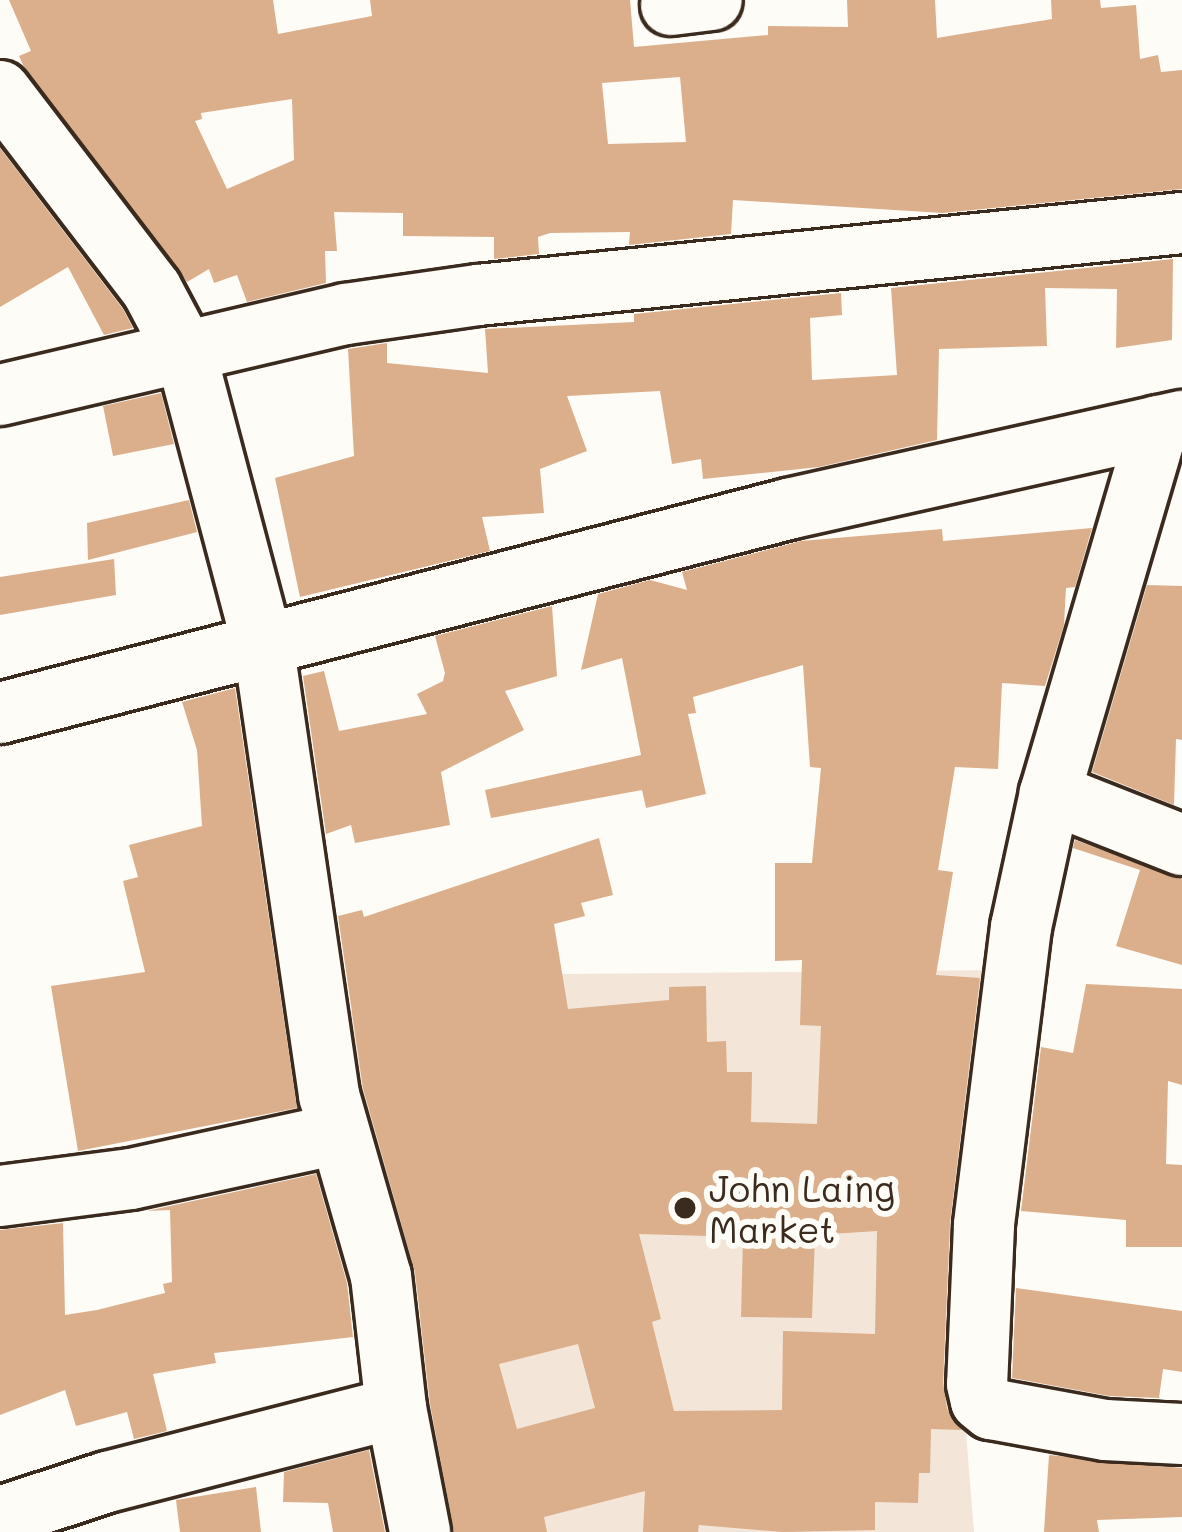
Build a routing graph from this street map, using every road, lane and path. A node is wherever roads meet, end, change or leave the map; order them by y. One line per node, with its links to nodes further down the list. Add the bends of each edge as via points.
1 (0, 91): 3 (street, via 152,290)
2 (1182, 223): 3 (street, via 478,295 346,314)
3 (186, 354): 4 (street); 6 (street)
4 (0, 395)
5 (1170, 424): 6 (street, via 788,509); 8 (street)
6 (264, 649): 7 (street); 10 (street)
7 (0, 713)
8 (1049, 793): 9 (street); 13 (street, via 1015,973 985,1226 977,1384 991,1409 1105,1430)
9 (1182, 845)
10 (338, 1134): 11 (street, via 130,1179); 12 (street, via 381,1276)
11 (0, 1196)
12 (396, 1408): 14 (street); 15 (street)
13 (1182, 1434)
14 (0, 1516)
15 (420, 1532)

